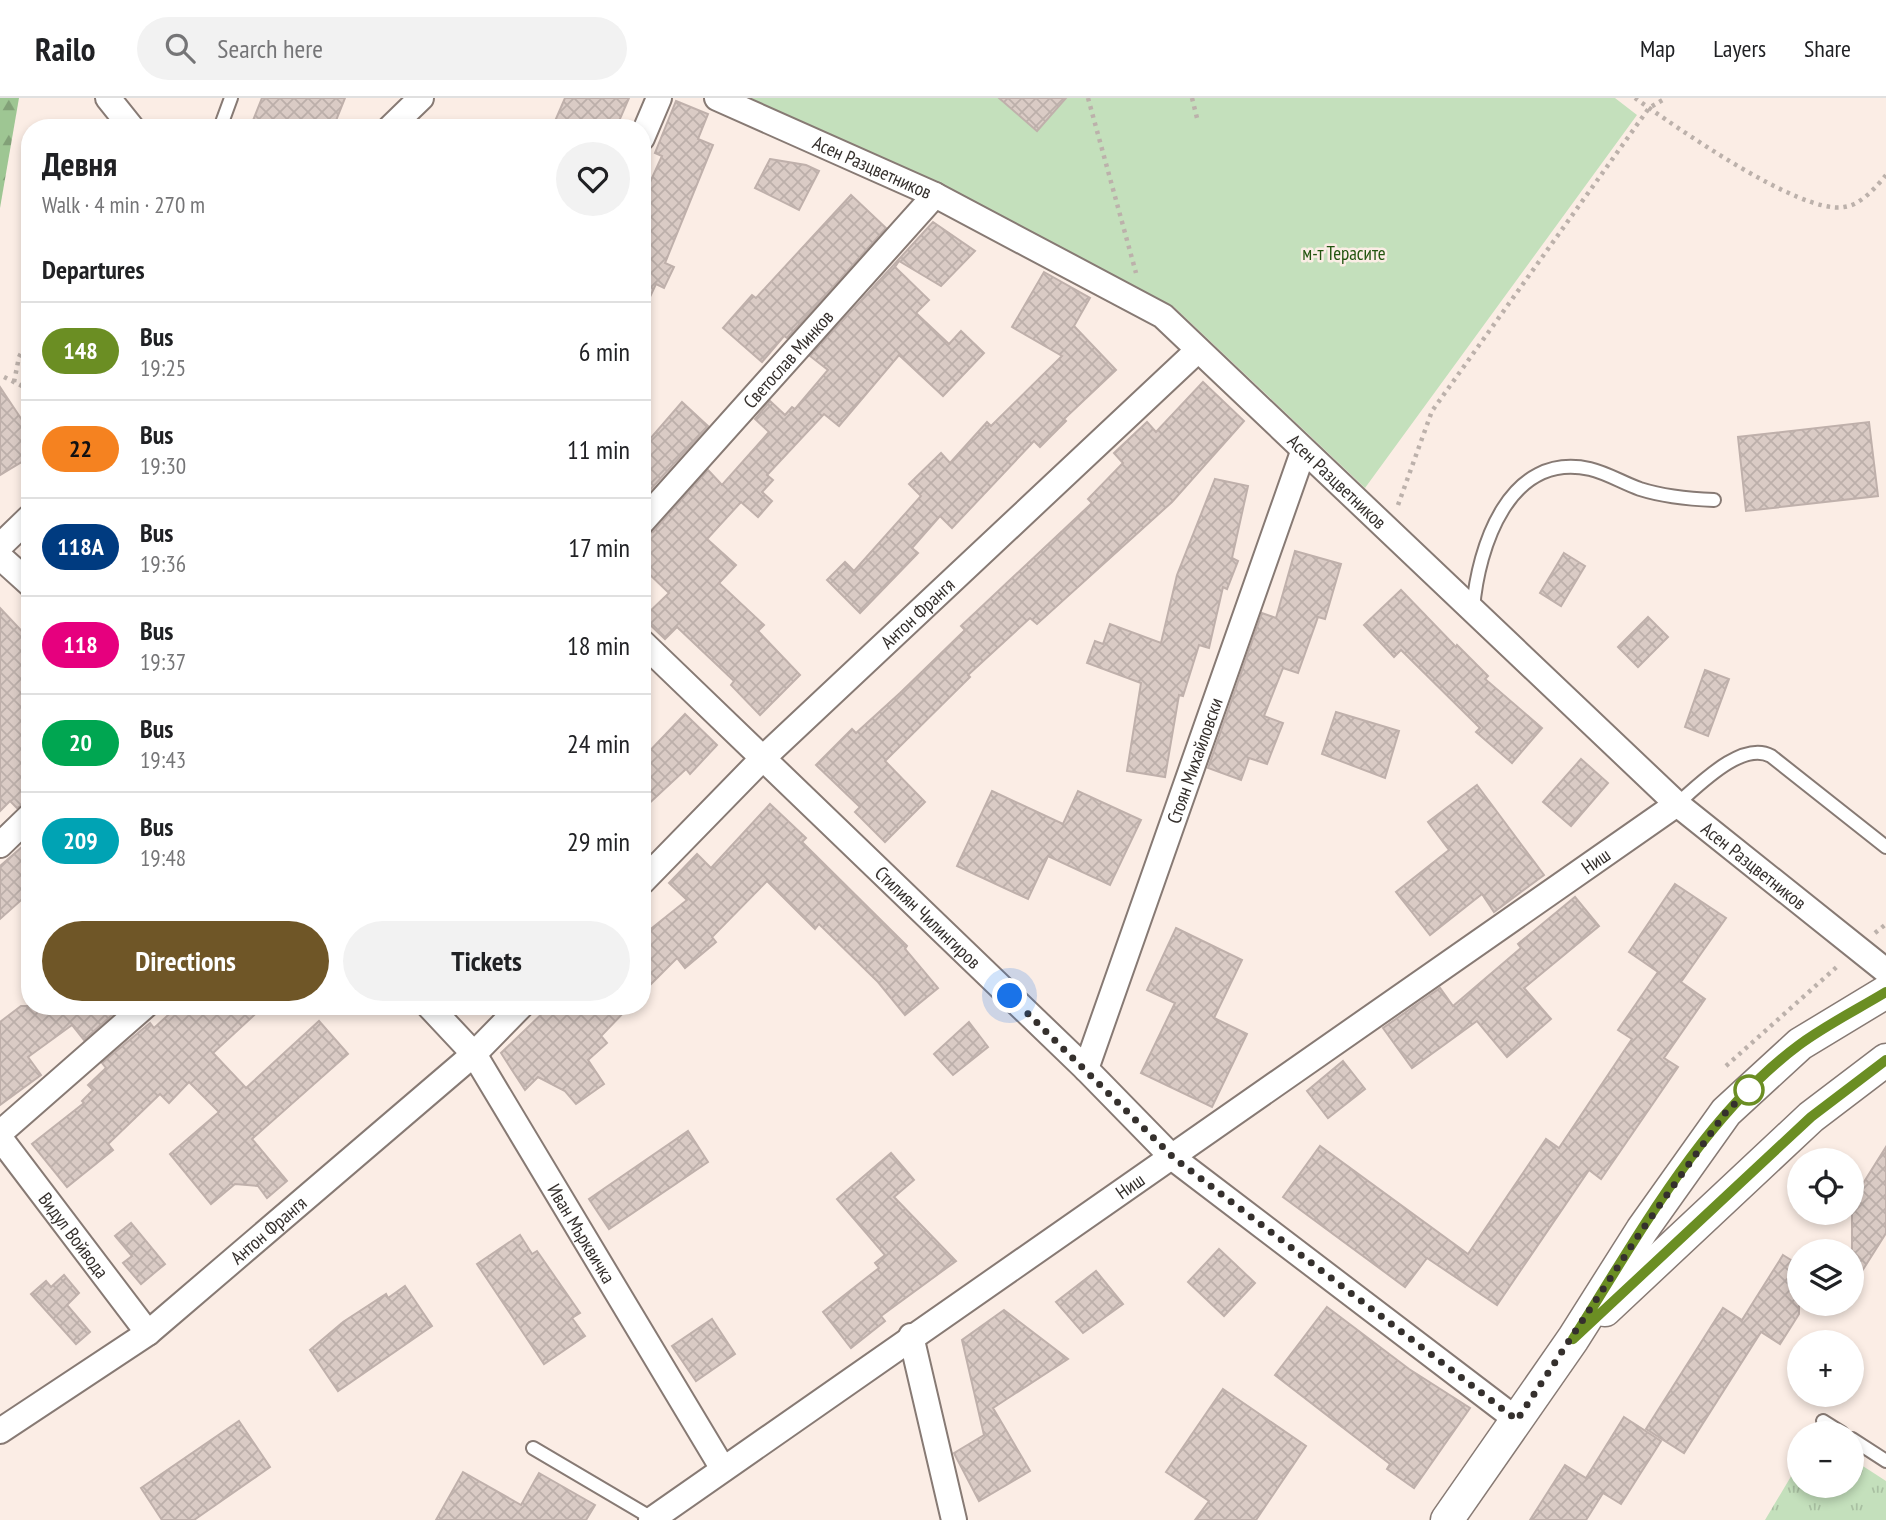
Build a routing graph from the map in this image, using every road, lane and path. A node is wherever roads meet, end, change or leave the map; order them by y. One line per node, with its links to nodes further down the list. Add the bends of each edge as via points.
1 (108, 98): 11 (street)
2 (231, 98): 12 (lane)
3 (421, 98): 13 (street)
4 (659, 98): 14 (street)
5 (717, 98): 17 (street, Асен Разцветников)
6 (1088, 98): 18 (path)
7 (1192, 98): 15 (path)
8 (1635, 98): 10 (path)
9 (1665, 98): 10 (path)
10 (1648, 108): 16 (path, via 1776,188 1812,204 1844,207 1871,193); 28 (path, via 1432,411)
11 (125, 119)
12 (223, 119)
13 (399, 119)
14 (650, 119)
15 (1198, 122)
16 (1886, 175)
17 (935, 195): 18 (street, Асен Разцветников); 26 (street, Светослав Минков)
18 (1146, 308): 19 (street, Асен Разцветников, via 1163,316)
19 (1198, 350): 24 (street, Асен Разцветников); 34 (street, Антон Франгя)
20 (21, 353): 22 (path)
21 (4, 377): 22 (path)
22 (14, 382): 23 (path)
23 (21, 386)
24 (1303, 452): 28 (street, Асен Разцветников); 50 (street, Стоян Михайловски)
25 (1714, 500): 32 (lane, via 1675,498 1639,489 1591,469 1560,467 1535,477 1506,503 1486,538 1476,574)
26 (651, 512)
27 (21, 526): 29 (street)
28 (1388, 532): 32 (street, Асен Разцветников)
29 (0, 546)
30 (0, 556): 31 (street)
31 (21, 576)
32 (1473, 612): 35 (street, Асен Разцветников)
33 (651, 651): 34 (street, Стилиян Чилингиров)
34 (762, 759): 39 (street, Антон Франгя); 50 (street, Стилиян Чилингиров)
35 (1677, 804): 38 (lane, via 1744,753 1759,751); 41 (street, Асен Разцветников); 52 (street, Ниш)
36 (21, 825): 37 (street)
37 (0, 845)
38 (1886, 848)
39 (651, 873)
40 (1886, 924): 41 (path)
41 (1857, 948): 42 (street, Асен Разцветников); 49 (path)
42 (1886, 971)
43 (1886, 992): 55 (street, via 1800,1044 1726,1112 1642,1230)
44 (135, 1015): 51 (street)
45 (437, 1015): 47 (street, Иван Мърквичка)
46 (512, 1015): 47 (street, Антон Франгя)
47 (474, 1054): 53 (street, Антон Франгя); 61 (street, Иван Мърквичка)
48 (1886, 1060): 55 (street, via 1811,1117)
49 (1726, 1066)
50 (1086, 1069): 52 (street, Стилиян Чилингиров)
51 (0, 1135): 53 (street, Видул Войвода)
52 (1174, 1158): 54 (street, Ниш); 56 (street, Стилиян Чилингиров)
53 (148, 1333): 57 (street, Антон Франгя)
54 (911, 1336): 61 (street, Ниш); 63 (street)
55 (1573, 1339): 56 (street)
56 (1517, 1420): 64 (street)
57 (0, 1431)
58 (1864, 1447): 60 (lane)
59 (533, 1448): 62 (lane)
60 (1886, 1461)
61 (723, 1469): 62 (street, Ниш)
62 (654, 1519)
63 (954, 1520)
64 (1447, 1520)

